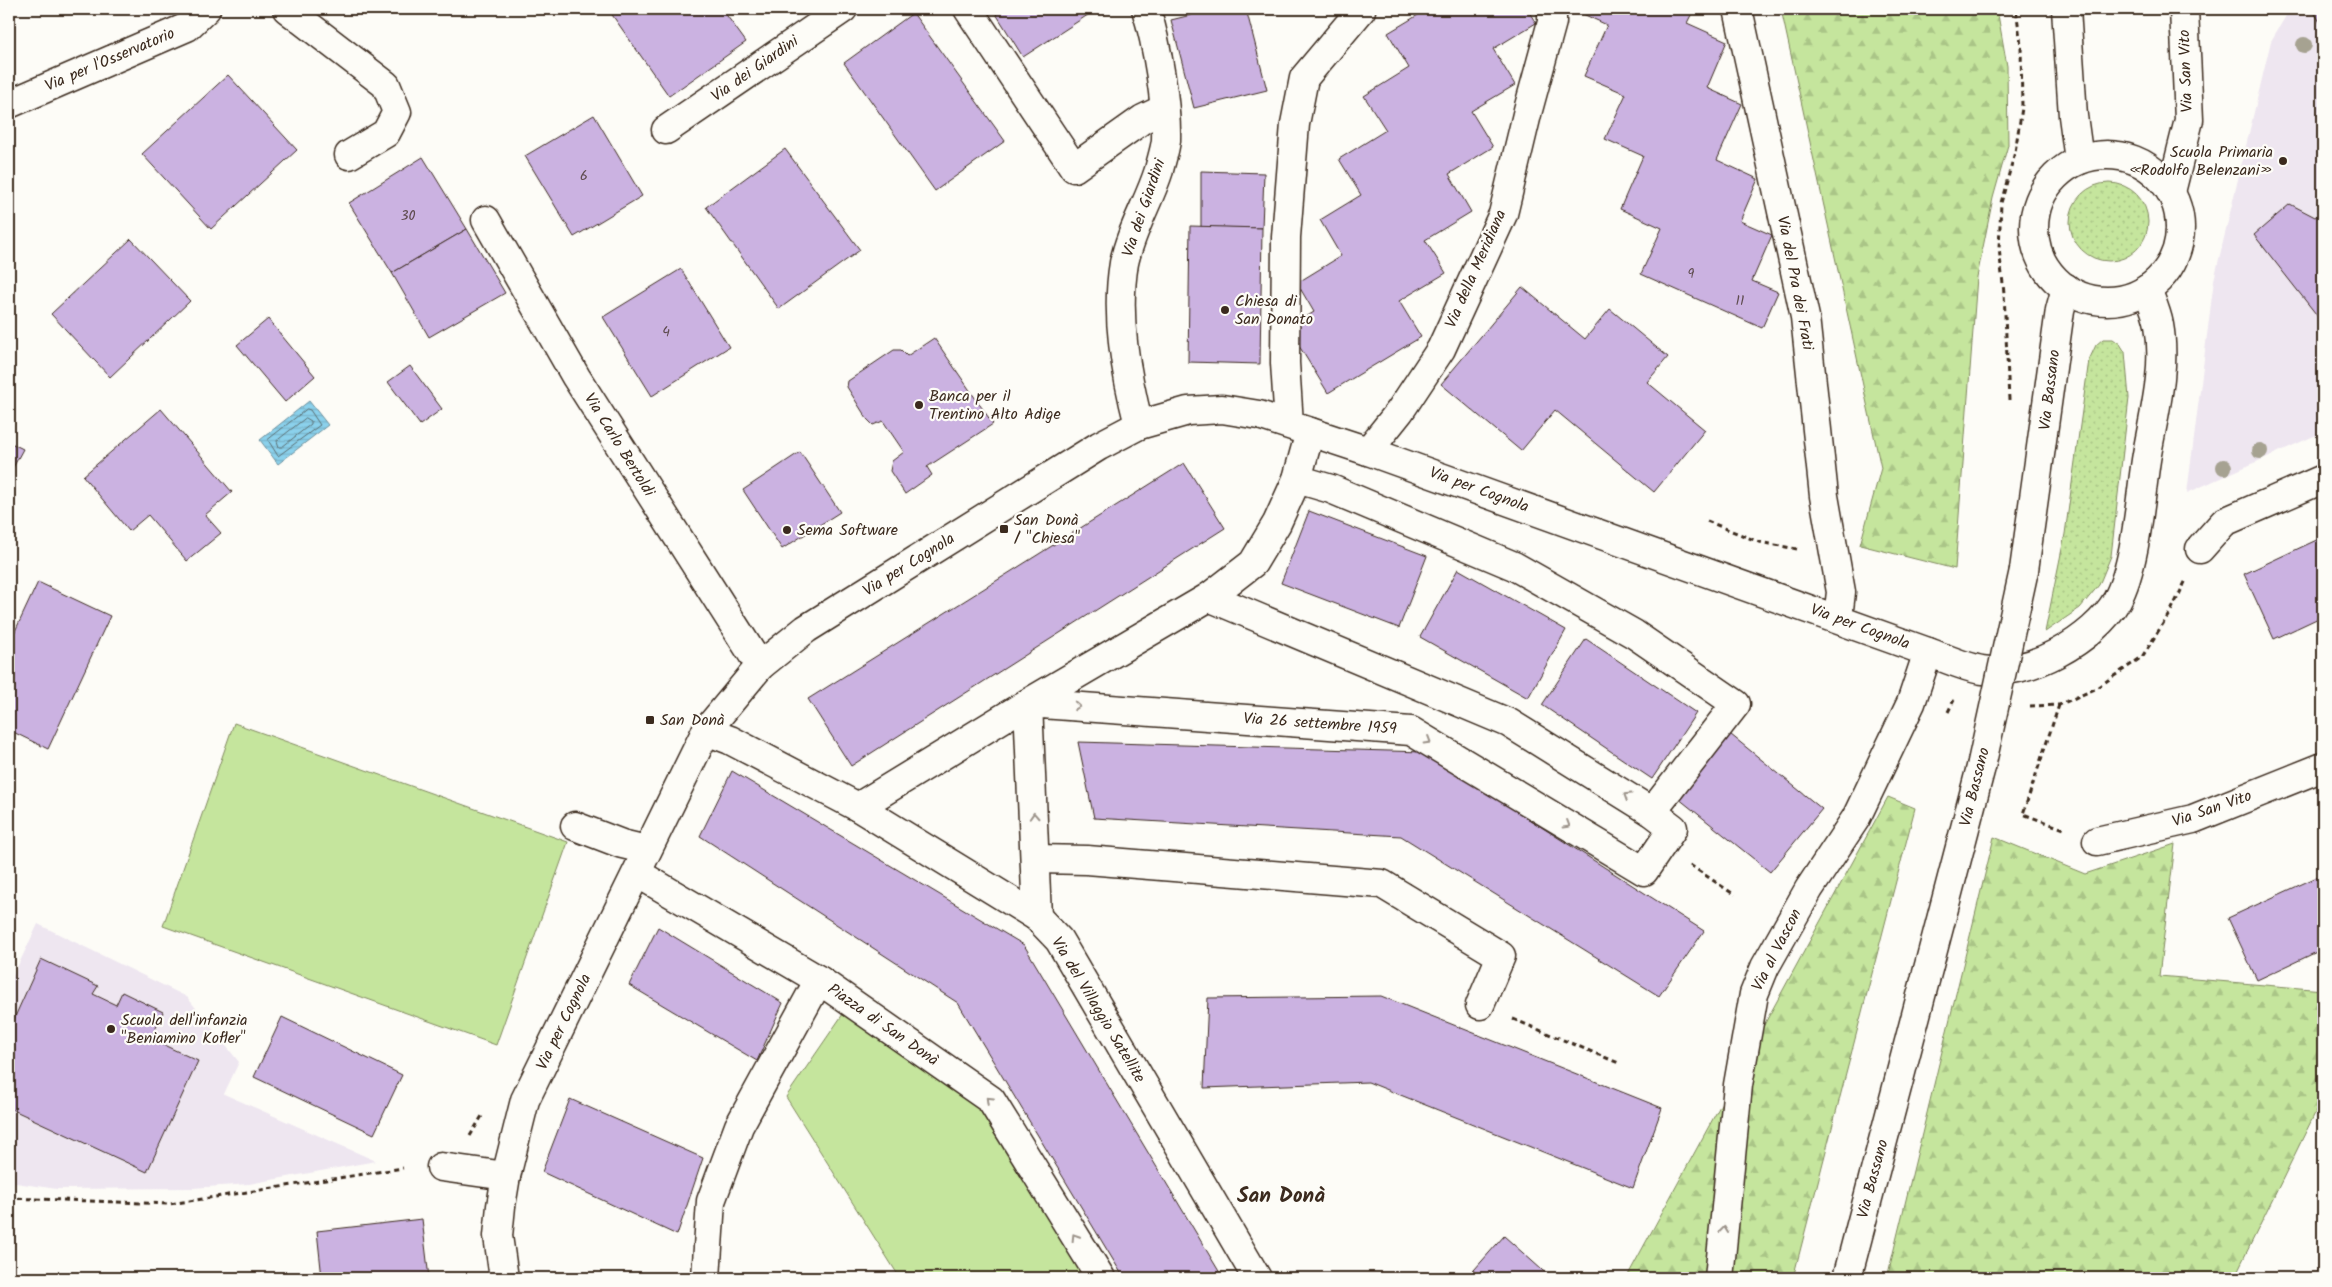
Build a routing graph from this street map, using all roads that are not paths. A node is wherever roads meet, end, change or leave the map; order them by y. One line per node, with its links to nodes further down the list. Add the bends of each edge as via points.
1 (206, 9): 11 (main road, Via per l'Osservatorio, via 188,27)
2 (286, 9): 14 (main road, via 386,85 397,112 386,133)
3 (843, 9): 13 (main road, Via dei Giardini)
4 (968, 9): 12 (main road, via 1074,168 1143,119)
5 (1146, 9): 12 (main road, Via dei Giardini, via 1152,27)
6 (1552, 9): 22 (main road, Via della Meridiana, via 1552,22 1503,214 1441,349 1400,412)
7 (1738, 9): 27 (main road, Via del Pra dei Frati, via 1805,316 1824,496 1842,592)
8 (2066, 9): 15 (main road)
9 (2184, 9): 16 (main road, Via San Vito, via 2189,120)
10 (1361, 10): 21 (main road, via 1304,78 1295,124 1286,237 1285,363)
11 (9, 104)
12 (1164, 109): 20 (main road, Via dei Giardini, via 1166,142 1124,264 1122,326)
13 (666, 130)
14 (349, 155)
15 (2078, 160): 16 (main road, via 2108,155 2130,159 2150,170); 18 (main road, via 2060,171 2046,188 2035,214 2035,242 2039,256 2050,274)
16 (2171, 192): 19 (main road, via 2179,218 2178,245 2167,270)
17 (486, 220): 29 (main road, Via Carlo Bertoldi, via 576,377)
18 (2066, 288): 19 (main road, via 2079,295 2107,301 2128,298); 49 (main road, Via Bassano, bridge, via 2060,310 2024,570 1980,767)
19 (2147, 289): 28 (main road, Via per Cognola, via 2159,325 2161,364 2129,564 2116,600 2094,627 2069,646 2045,659 2012,669 1982,670)
20 (1139, 425): 21 (main road, Via per Cognola, via 1188,411 1222,409 1259,414); 29 (main road, Via per Cognola, via 1099,446 806,629)
21 (1300, 428): 22 (main road, Via per Cognola); 23 (main road)
22 (1368, 451): 27 (main road, Via per Cognola)
23 (1297, 479): 26 (main road, via 1277,523 1253,563); 34 (main road, via 1331,489 1514,566 1634,634 1736,704)
24 (2323, 479): 25 (main road, via 2224,522)
25 (2200, 549)
26 (1209, 597): 30 (main road); 34 (main road, Via 26 settembre 1959, one-way to 26, via 1509,723)
27 (1838, 618): 28 (main road, Via per Cognola)
28 (1928, 652): 48 (main road, Via al Vascon, one-way to 28, via 1738,1085 1754,994 1765,967 1809,889 1856,818 1911,703)
29 (760, 666): 31 (main road, Via per Cognola)
30 (1028, 703): 33 (main road); 34 (main road, Via 26 settembre 1959, one-way to 34, via 1411,731 1644,872 1673,828); 37 (main road, one-way to 30)
31 (706, 731): 33 (main road, Via del Villaggio Satellite, via 730,740); 38 (main road, Via per Cognola)
32 (2323, 767): 36 (main road, Via San Vito, via 2193,819)
33 (858, 807): 39 (main road, Via del Villaggio Satellite)
34 (1652, 812)
35 (575, 826): 38 (main road, via 622,844)
36 (2097, 841)
37 (1036, 859): 39 (main road); 41 (main road, via 1087,860 1382,884 1500,956)
38 (642, 862): 40 (main road); 43 (main road, Via per Cognola, via 525,1100)
39 (1036, 917): 47 (main road, Via del Villaggio Satellite, via 1059,940)
40 (819, 980): 45 (main road, Piazza di San Donà, via 739,1126 711,1201); 46 (main road, Piazza di San Donà, one-way to 40, via 991,1100)
41 (1480, 1005)
42 (441, 1167): 43 (main road)
43 (506, 1176): 44 (main road, Via per Cognola, via 498,1236)
44 (504, 1278)
45 (706, 1278)
46 (1101, 1278)
47 (1257, 1278)
48 (1719, 1278)
49 (1847, 1278)

